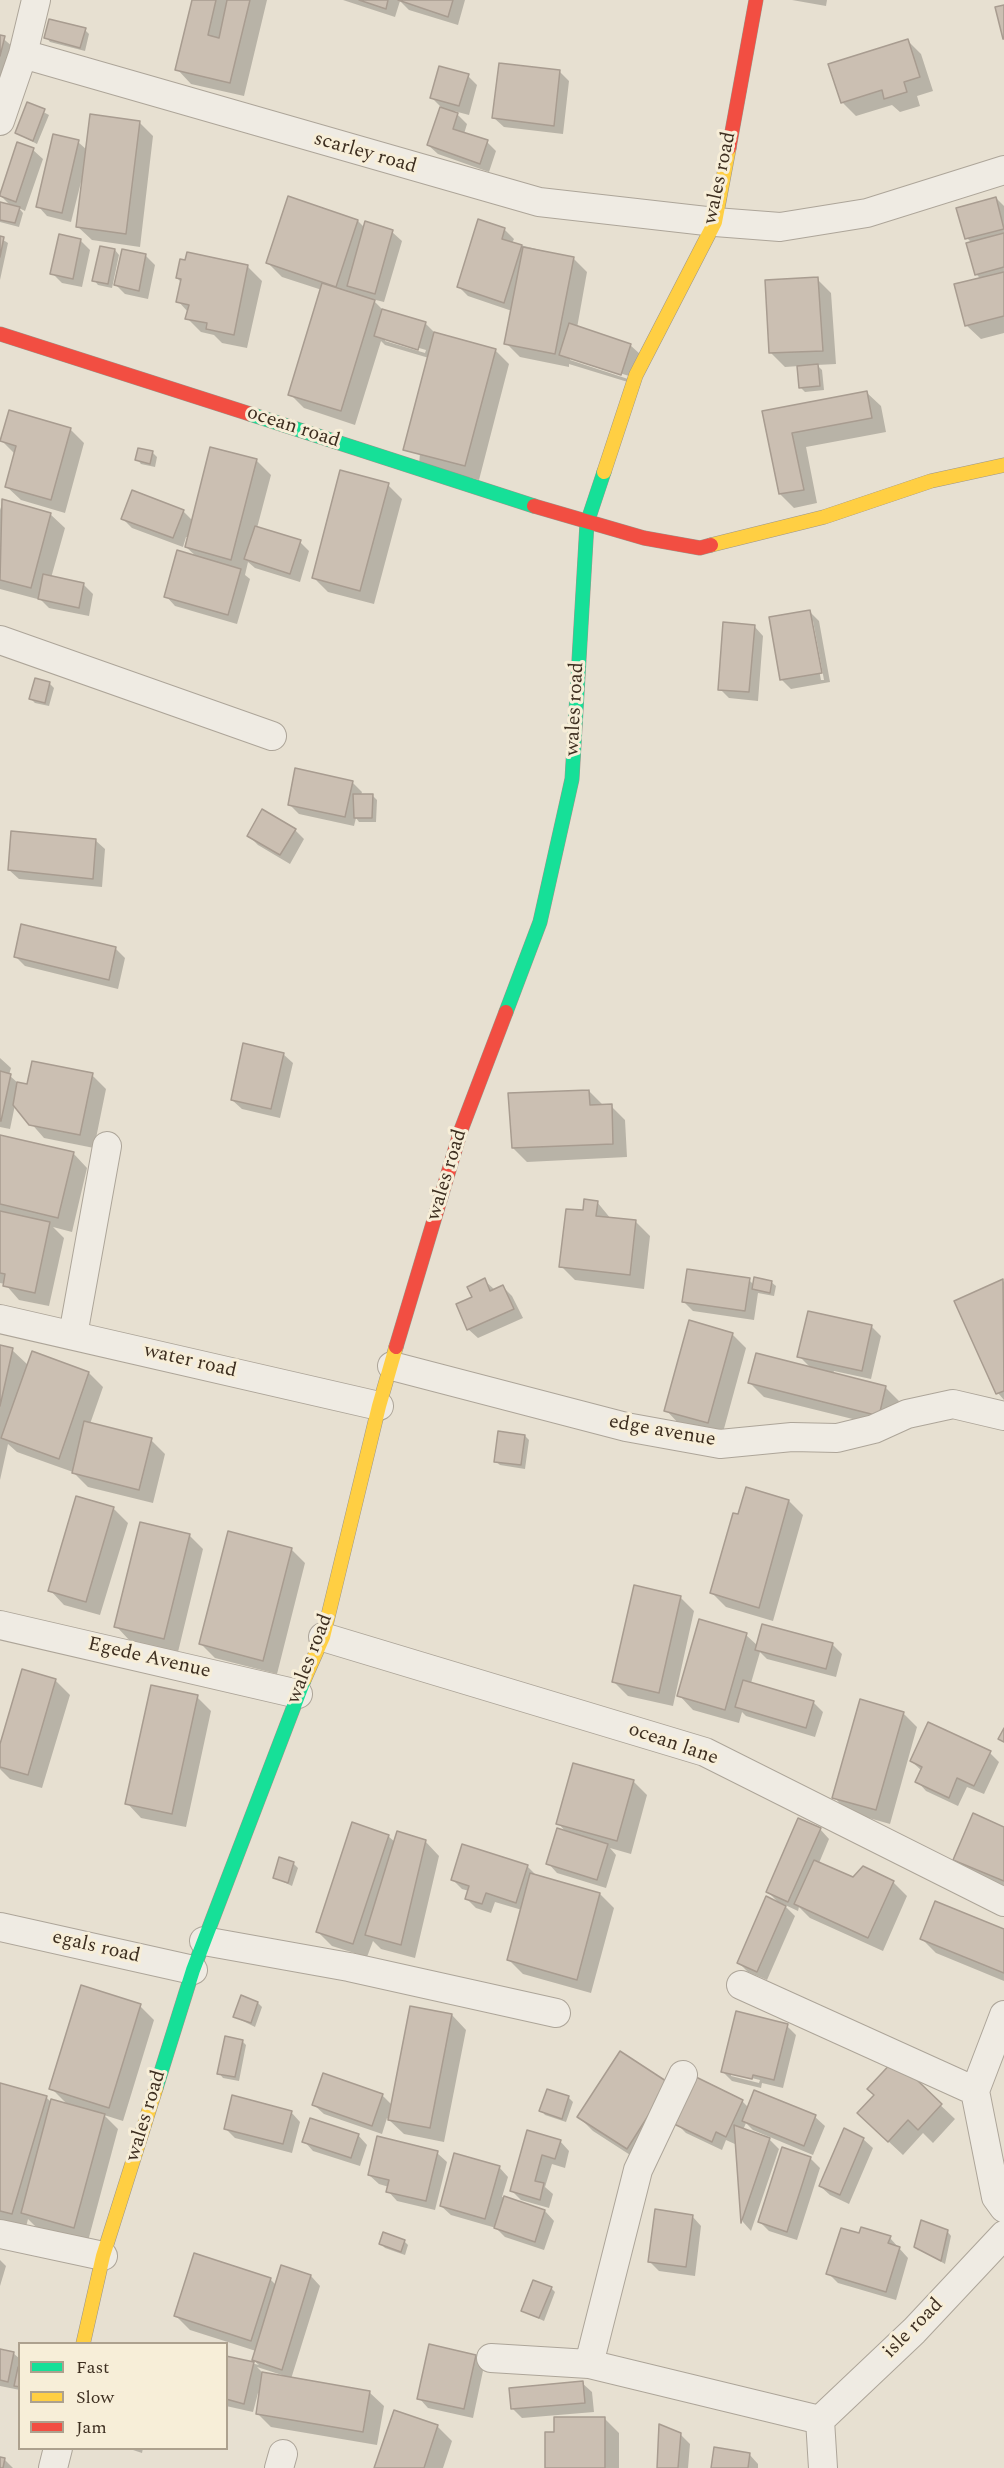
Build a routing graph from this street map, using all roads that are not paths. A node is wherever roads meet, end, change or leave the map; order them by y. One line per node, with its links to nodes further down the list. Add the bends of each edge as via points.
1 (36, 0): 3 (street)
2 (756, 0): 6 (street, wales road)
3 (23, 54): 4 (street); 6 (street, scarley road, via 539,202)
4 (0, 121)
5 (1004, 170): 6 (street, scarley road, via 867,213 780,227)
6 (715, 222): 9 (street, wales road, via 636,375)
7 (0, 334): 9 (street, ocean road)
8 (1004, 465): 9 (street, ocean road, via 931,481 824,517 700,548)
9 (587, 523): 15 (street, wales road, via 572,779 540,922 461,1130)
10 (0, 640): 11 (street)
11 (272, 736)
12 (107, 1146): 14 (street)
13 (0, 1319): 14 (street, water road)
14 (73, 1335): 16 (street, water road)
15 (392, 1366): 16 (street, wales road); 17 (street, edge avenue, via 626,1427 720,1444 792,1437 837,1438 874,1429 907,1414 953,1404)
16 (379, 1406): 19 (street, wales road)
17 (1004, 1416)
18 (0, 1625): 20 (street, Egede Avenue)
19 (323, 1637): 20 (street, wales road); 21 (street, ocean lane, via 705,1752)
20 (298, 1694): 23 (street, wales road)
21 (1004, 1902)
22 (0, 1927): 24 (street, egals road)
23 (204, 1941): 24 (street, wales road); 26 (street, via 349,1967)
24 (193, 1970): 33 (street, wales road)
25 (741, 1985): 29 (street)
26 (556, 2013)
27 (1004, 2015): 29 (street)
28 (683, 2075): 36 (street, via 638,2170)
29 (975, 2091): 30 (street, via 996,2197)
30 (1004, 2208)
31 (0, 2234): 33 (street)
32 (1004, 2235): 37 (street, isle road, via 914,2331)
33 (103, 2256): 34 (street, wales road)
34 (82, 2342)
35 (491, 2358): 36 (street)
36 (589, 2364): 37 (street)
37 (820, 2420): 40 (street)
38 (58, 2450): 39 (street)
39 (53, 2468)
40 (823, 2468)

